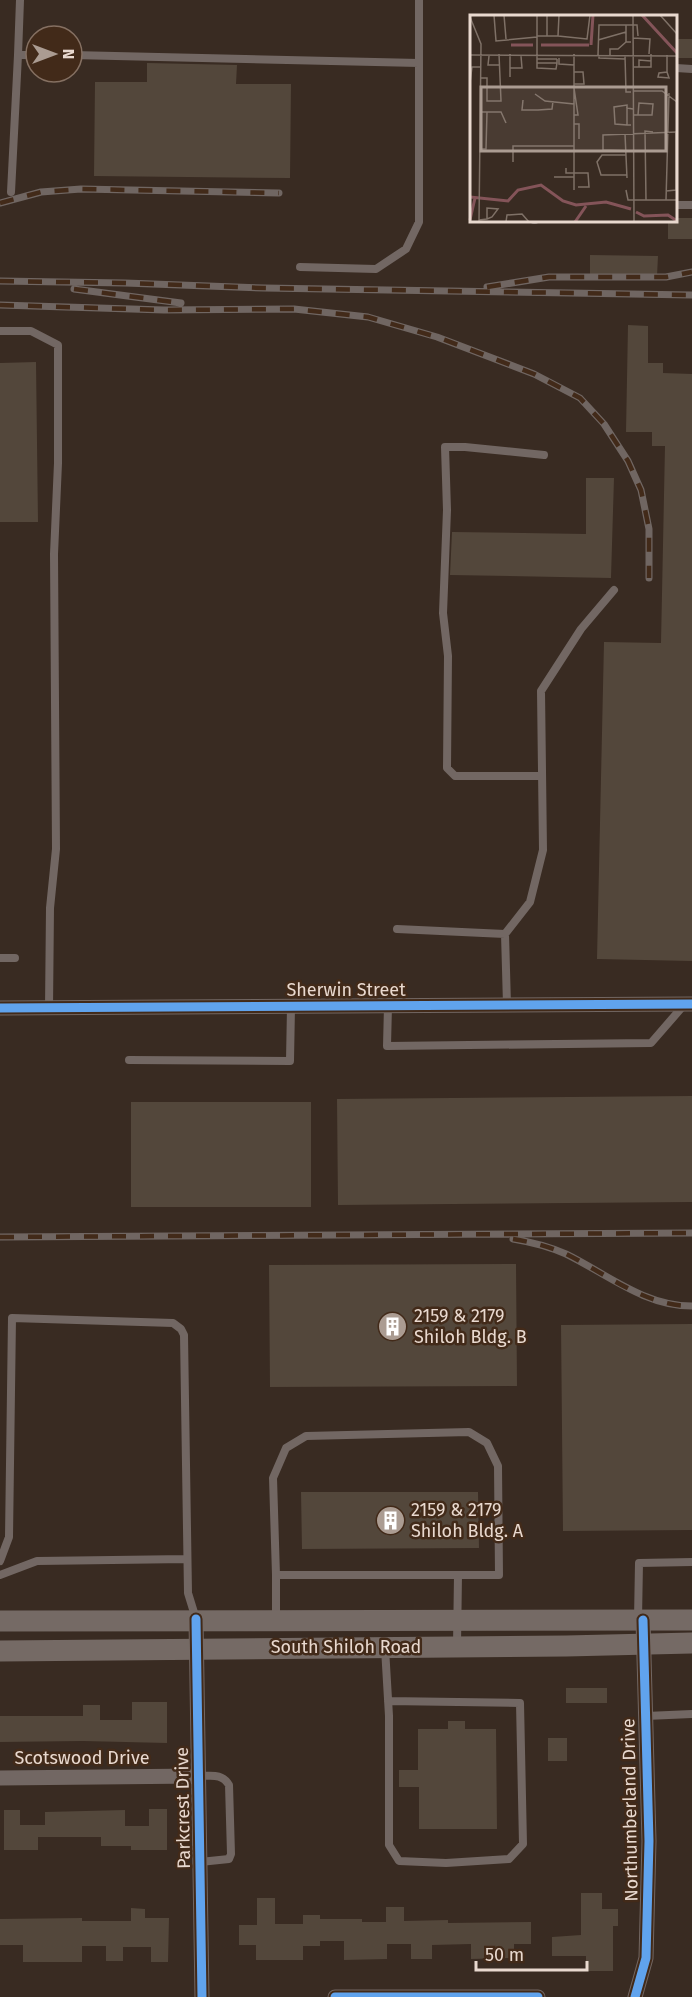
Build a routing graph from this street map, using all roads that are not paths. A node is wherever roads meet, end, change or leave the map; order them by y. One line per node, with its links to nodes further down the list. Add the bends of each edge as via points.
1 (20, 0): 3 (lane)
2 (419, 0): 6 (lane)
3 (18, 55): 4 (lane); 9 (lane)
4 (24, 55)
5 (84, 55): 6 (lane)
6 (419, 63): 10 (lane, via 419,222 406,249 376,269)
7 (677, 68): 8 (lane)
8 (692, 69)
9 (11, 192)
10 (300, 267)
11 (0, 331): 24 (lane, via 31,331 58,345 54,554 56,849 50,908)
12 (544, 455): 14 (lane, via 445,447 443,613 448,656 447,768 455,776)
13 (614, 590): 14 (lane, via 582,629 541,691)
14 (542, 776): 16 (lane, via 543,850 530,902)
15 (397, 929): 16 (lane)
16 (506, 934): 20 (lane)
17 (0, 958): 18 (lane)
18 (15, 958)
19 (689, 1004): 20 (street, Sherwin Street); 21 (lane, via 651,1042 387,1046)
20 (507, 1005): 21 (street, Sherwin Street)
21 (388, 1006): 22 (street, Sherwin Street)
22 (291, 1007): 24 (street, Sherwin Street); 25 (lane, via 290,1061)
23 (0, 1008): 24 (street, Sherwin Street)
24 (49, 1008)
25 (129, 1060)
26 (187, 1559): 27 (lane, via 181,1329 173,1323 12,1318 9,1537); 29 (lane, via 37,1561); 32 (lane, via 188,1593)
27 (0, 1561)
28 (692, 1562): 35 (lane, via 639,1563)
29 (0, 1575)
30 (276, 1575): 31 (lane); 31 (lane, via 273,1478 286,1448 306,1436 469,1432 487,1443 498,1466 499,1575); 33 (lane)
31 (458, 1575): 34 (lane)
32 (196, 1619): 33 (main road, South Shiloh Road); 37 (main road, South Shiloh Road); 42 (street, Parkcrest Drive)
33 (276, 1619): 34 (main road, South Shiloh Road)
34 (457, 1619): 35 (main road, South Shiloh Road); 40 (lane)
35 (640, 1620): 36 (main road, South Shiloh Road); 39 (street, Northumberland Drive)
36 (692, 1620)
37 (0, 1621)
38 (692, 1643): 39 (main road, South Shiloh Road)
39 (643, 1644): 40 (main road, South Shiloh Road); 46 (street, Northumberland Drive)
40 (457, 1646): 41 (main road, South Shiloh Road)
41 (385, 1647): 42 (main road, South Shiloh Road); 44 (lane)
42 (197, 1649): 43 (main road, South Shiloh Road); 47 (street, Parkcrest Drive)
43 (0, 1651)
44 (388, 1701): 44 (lane, via 389,1845 399,1861 509,1859 523,1844 520,1703)
45 (692, 1714): 46 (lane)
46 (646, 1716): 53 (street, Northumberland Drive, via 646,1959)
47 (199, 1776): 48 (street, Scotswood Drive); 49 (street, Parkcrest Drive); 49 (lane, via 219,1776 229,1785 231,1854 224,1861)
48 (0, 1778)
49 (200, 1862): 50 (street, Parkcrest Drive)
50 (202, 1997)
51 (335, 1997): 52 (street)
52 (538, 1997)
53 (635, 1997)

